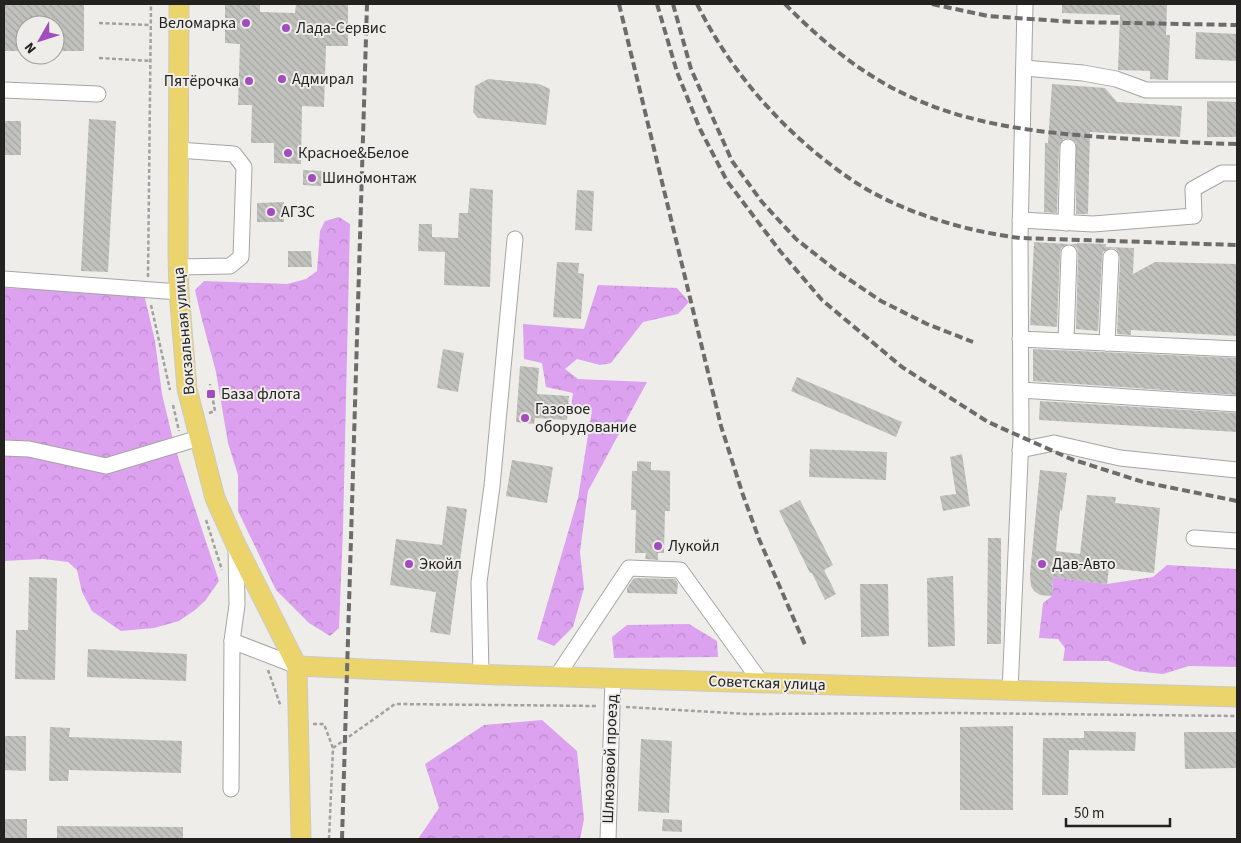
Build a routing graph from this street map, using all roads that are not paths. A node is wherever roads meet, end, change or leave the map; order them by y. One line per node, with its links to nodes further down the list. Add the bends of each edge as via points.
1 (179, 4): 8 (main road, Вокзальная улица)
2 (1025, 4): 3 (street)
3 (1024, 68): 5 (street, via 1083,73 1116,79 1146,90); 10 (street)
4 (4, 90): 6 (street)
5 (1237, 90)
6 (98, 94)
7 (1068, 147): 11 (street)
8 (178, 150): 15 (main road, Вокзальная улица); 15 (street, via 234,154 244,167 241,257 230,266)
9 (1237, 173): 11 (street, via 1222,173 1193,189 1194,216 1093,224)
10 (1020, 220): 11 (street); 18 (street)
11 (1066, 222)
12 (515, 239): 33 (street, via 492,486 479,582)
13 (1069, 253): 19 (street)
14 (1110, 257): 20 (street)
15 (179, 267): 17 (main road, Вокзальная улица)
16 (4, 279): 17 (street)
17 (179, 292): 24 (main road, Вокзальная улица, via 187,389)
18 (1020, 339): 19 (street); 22 (street)
19 (1066, 341): 20 (street)
20 (1107, 343): 21 (street)
21 (1237, 348)
22 (1021, 390): 23 (street); 26 (street)
23 (1237, 404)
24 (199, 438): 25 (street, via 106,466 29,449); 30 (main road, Вокзальная улица, via 215,498)
25 (4, 448)
26 (1020, 450): 27 (street, via 1054,444 1120,458); 37 (street)
27 (1237, 470)
28 (1194, 538): 29 (street)
29 (1237, 541)
30 (236, 545): 31 (street); 32 (main road, Вокзальная улица)
31 (232, 641): 32 (street); 39 (street)
32 (297, 666): 33 (main road, Советская улица); 40 (main road)
33 (481, 674): 34 (main road, Советская улица)
34 (557, 676): 35 (main road, Советская улица); 36 (street, via 629,568 680,570)
35 (612, 678): 36 (main road, Советская улица); 41 (street, Шлюзовой проезд)
36 (761, 682): 37 (main road, Советская улица)
37 (1010, 691): 38 (main road, Советская улица)
38 (1237, 698)
39 (231, 789)
40 (301, 839)
41 (608, 839)

